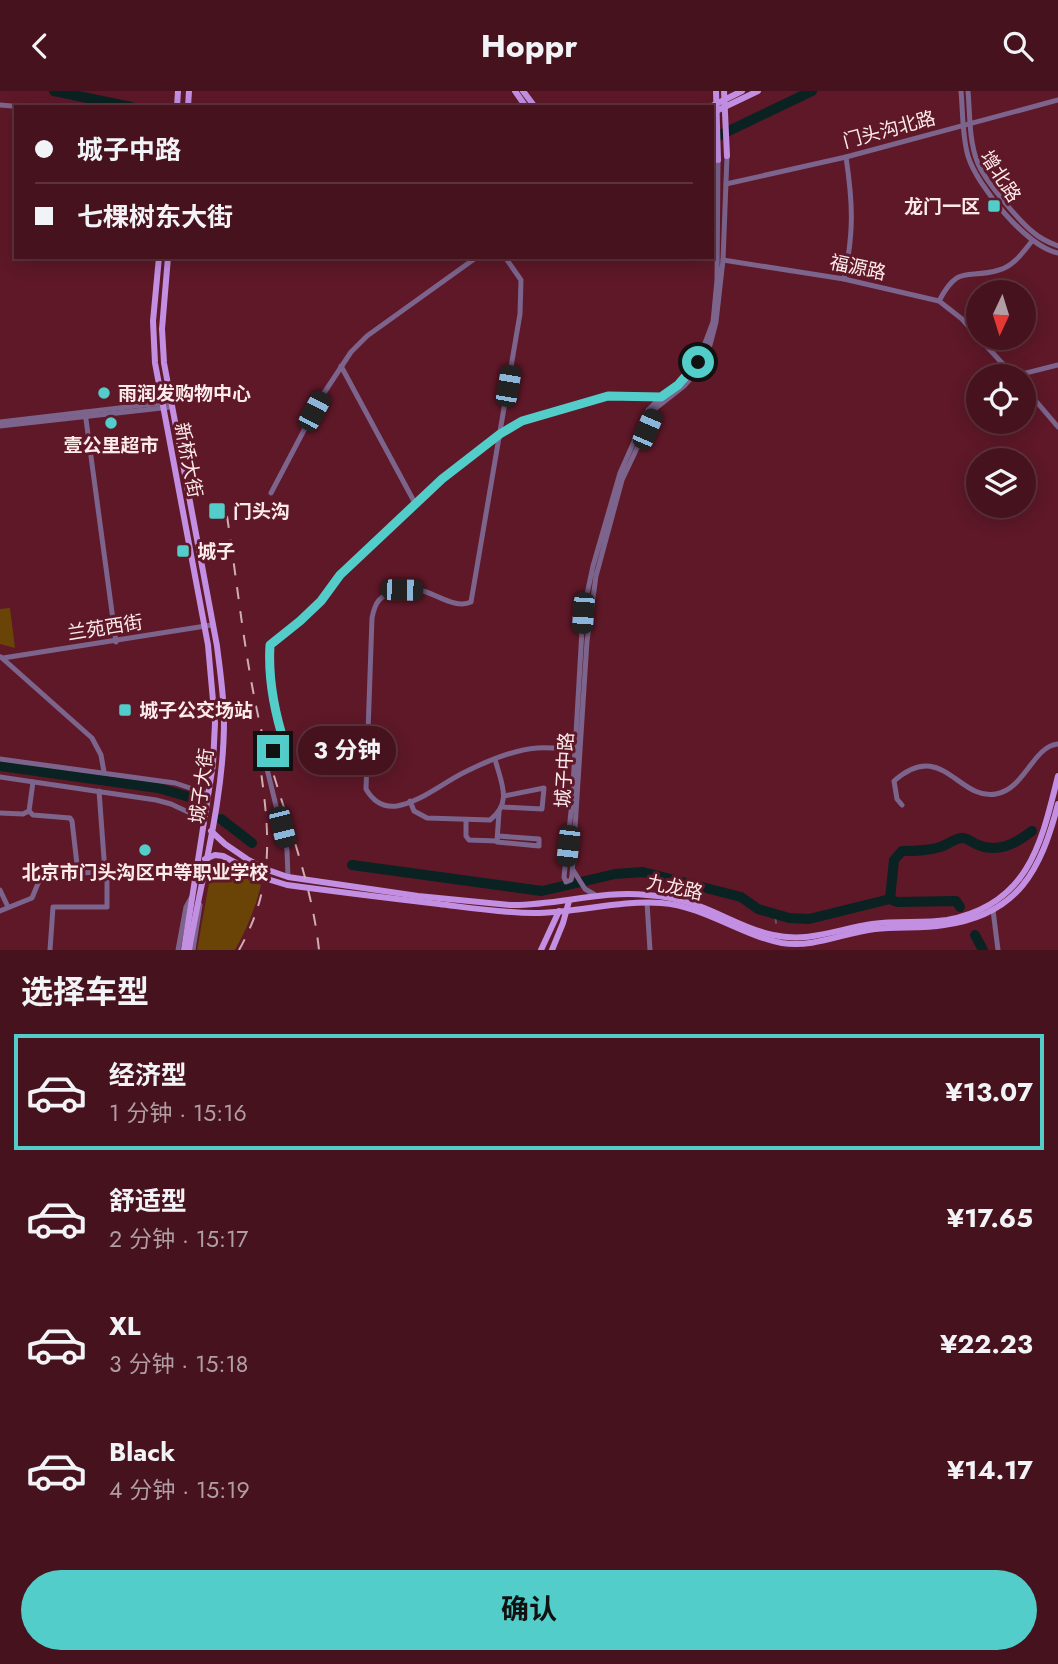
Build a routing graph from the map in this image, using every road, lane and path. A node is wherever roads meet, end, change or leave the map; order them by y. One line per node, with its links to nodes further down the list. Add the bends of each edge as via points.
1 (716, 91): 8 (main road)
2 (724, 91): 8 (main road)
3 (742, 91): 8 (main road)
4 (758, 91): 8 (main road)
5 (961, 91): 10 (street, 增北路)
6 (968, 91): 9 (street, 增北路)
7 (1058, 100): 9 (street, 门头沟北路)
8 (720, 106): 11 (main road, 城子中路, via 726,118); 13 (main road)
9 (971, 124): 10 (street, 门头沟北路); 15 (street, 增北路, via 978,164)
10 (964, 125): 12 (street, 门头沟北路); 15 (street, 增北路, via 972,167 998,204)
11 (727, 156): 14 (street, 城子中路)
12 (846, 157): 14 (street, 门头沟北路); 23 (street, via 853,225)
13 (718, 160): 22 (street, 城子中路)
14 (726, 184): 22 (street, 城子中路)
15 (1034, 239): 16 (street, 增北路); 17 (street, 增北路); 24 (street, via 1008,267 956,277)
16 (1058, 246)
17 (1058, 253)
18 (159, 259): 33 (main road, 新桥大街, via 153,341)
19 (169, 259): 33 (main road, 新桥大街, via 162,329)
20 (474, 259): 29 (street, via 367,336)
21 (506, 259): 37 (street, via 520,280 521,293)
22 (720, 259): 23 (street, 福源路); 31 (street, 城子中路, via 713,322 698,362)
23 (844, 279): 24 (street, 福源路)
24 (939, 301): 25 (street, 福源路)
25 (966, 323)
26 (991, 350): 27 (street, 福源路)
27 (1003, 364)
28 (1058, 365): 30 (street)
29 (341, 366): 38 (street); 39 (street)
30 (1036, 369)
31 (664, 397): 37 (street, via 608,396 522,421); 44 (street, 城子中路, via 622,480 599,565)
32 (1036, 401): 36 (street)
33 (166, 405): 34 (street); 40 (main road, 新桥大街)
34 (85, 414): 35 (street); 41 (street)
35 (0, 424)
36 (1058, 428)
37 (500, 434): 39 (street); 54 (street, via 471,602 456,603 420,590 402,590 384,594 374,604 366,789 372,800 383,805 397,806)
38 (271, 493)
39 (416, 505): 70 (street, via 340,575 307,615 270,645 269,663 285,745 265,756 265,761 287,850)
40 (209, 626): 41 (street, 兰苑西街); 52 (main road, 城子大街, via 215,723); 64 (main road, 城子大街, via 223,691 224,723)
41 (116, 642): 42 (street, 兰苑西街)
42 (1, 657): 47 (street, via 92,739)
43 (1058, 744): 56 (street, via 1043,752 1015,784 997,794 975,790 934,766 917,768 894,781)
44 (577, 750): 46 (street, via 537,748); 67 (street, 城子中路); 67 (street, 城子中路, via 566,882)
45 (0, 758): 47 (street)
46 (495, 759): 53 (street); 54 (street)
47 (104, 772): 52 (street, via 175,783)
48 (1058, 776): 73 (main road, 九龙路, via 1031,865 1004,895 947,920 874,923 825,935 784,937 676,900 649,895)
49 (0, 778): 50 (street)
50 (33, 782): 51 (street); 58 (street)
51 (99, 791): 60 (street, via 171,804); 68 (street)
52 (208, 794): 60 (main road, 城子大街)
53 (504, 796): 57 (street); 57 (street, via 544,788 542,809)
54 (410, 800): 61 (street, via 420,816)
55 (1058, 804): 78 (main road, 九龙路, via 1039,864 1018,891)
56 (902, 805)
57 (500, 810): 62 (street, via 490,820); 63 (street)
58 (29, 811): 59 (street); 69 (street, via 70,818)
59 (0, 813)
60 (203, 819): 72 (main road, 城子大街)
61 (466, 821): 62 (street); 65 (street, via 469,840)
62 (478, 821): 63 (street)
63 (498, 824): 65 (street)
64 (211, 831): 66 (main road, 城子大街); 70 (main road, 九龙路, via 247,859)
65 (497, 839): 65 (street, via 539,846 539,839)
66 (205, 859): 72 (main road, 城子大街); 80 (main road, 九龙路, via 223,856 287,885 491,911)
67 (573, 870): 73 (street, via 585,889)
68 (105, 871): 69 (street); 82 (street, via 107,907 53,908)
69 (78, 873): 77 (street, via 51,874 38,881 32,898)
70 (288, 877): 75 (main road, 九龙路, via 510,905)
71 (0, 890): 77 (street)
72 (195, 896): 83 (main road, 城子大街)
73 (597, 897): 74 (main road, 九龙路)
74 (569, 901): 75 (main road, 九龙路); 81 (main road)
75 (561, 902): 80 (main road)
76 (647, 902): 78 (main road, 九龙路, via 685,908 765,939 798,944 869,930 961,923); 81 (main road, 九龙路); 86 (street)
77 (8, 907): 79 (street)
78 (993, 910): 87 (street)
79 (0, 911)
80 (558, 912): 81 (main road, 九龙路); 84 (main road)
81 (567, 912): 85 (main road)
82 (50, 950)
83 (186, 950)
84 (541, 950)
85 (552, 950)
86 (650, 950)
87 (998, 950)

